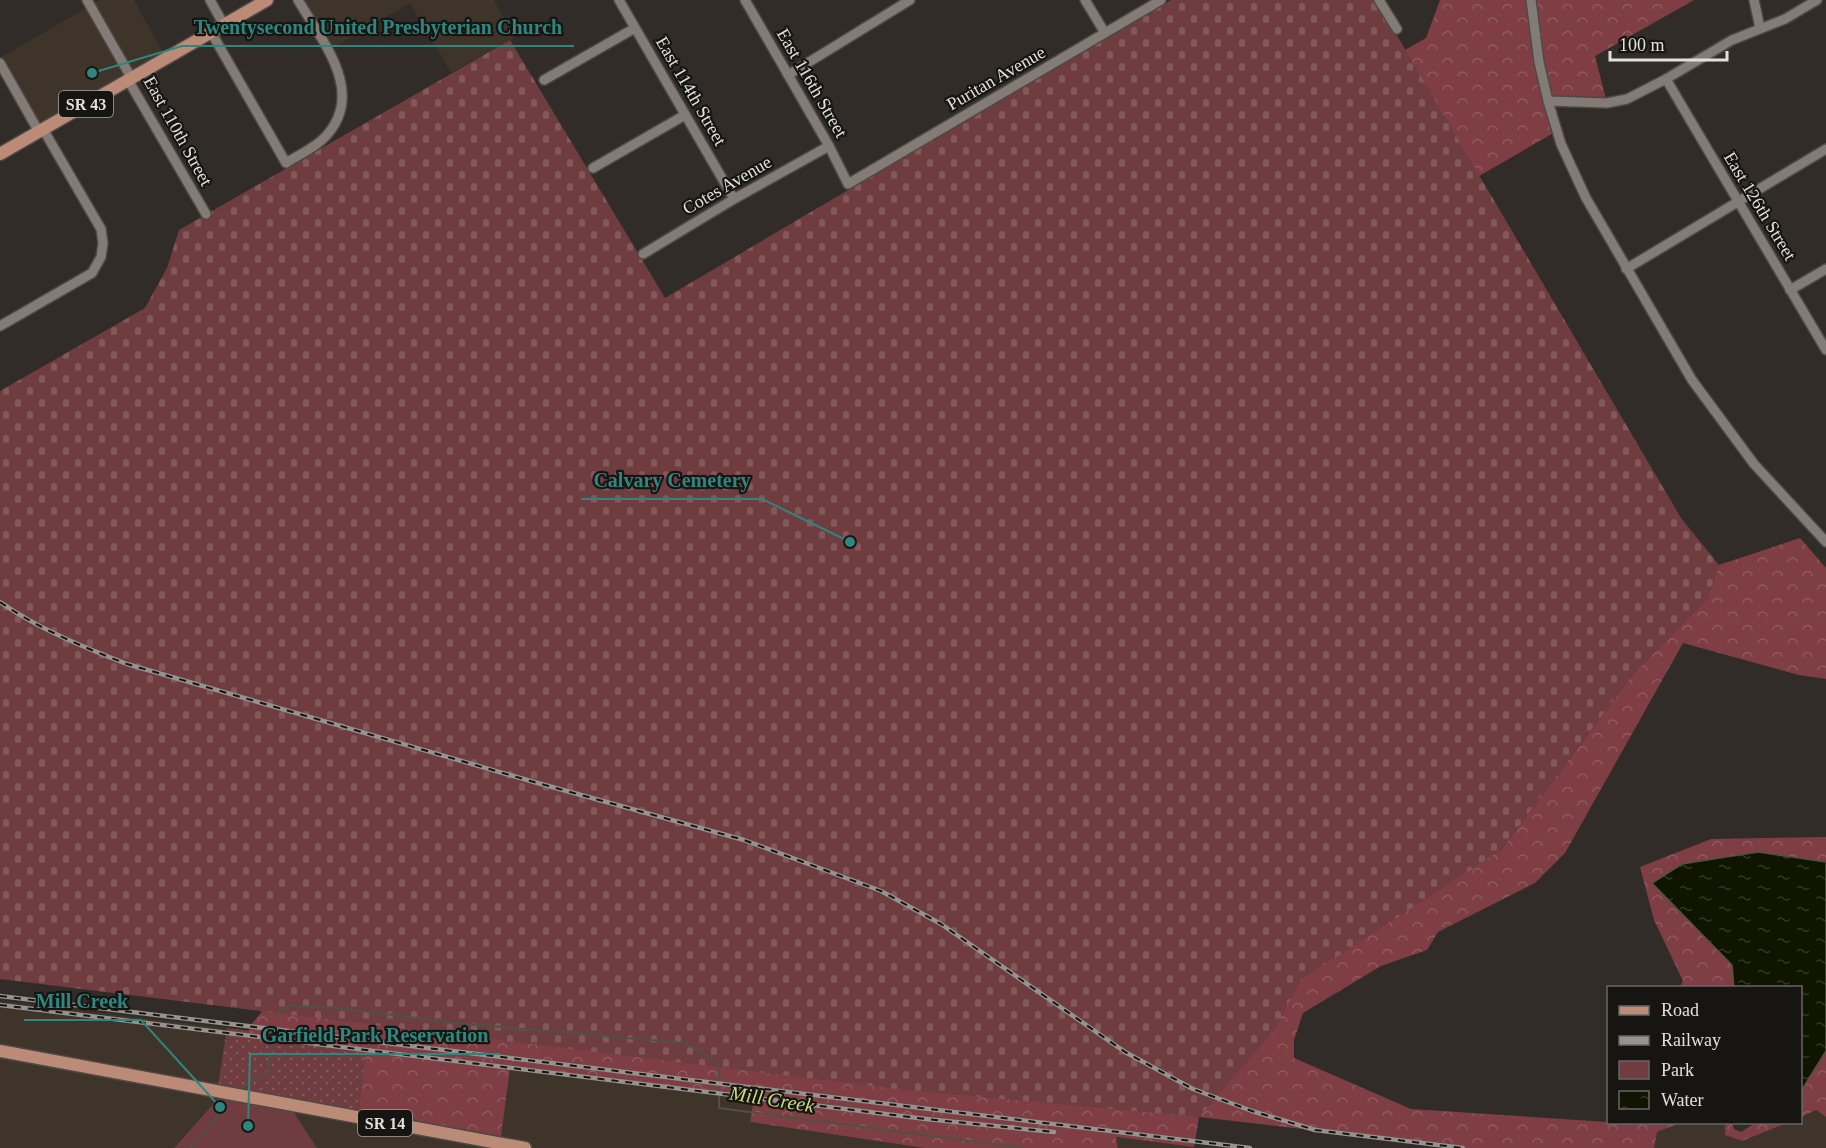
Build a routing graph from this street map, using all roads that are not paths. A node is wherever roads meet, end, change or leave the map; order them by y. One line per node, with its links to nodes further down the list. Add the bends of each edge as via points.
1 (87, 0): 22 (street, East 110th Street)
2 (210, 0): 14 (street)
3 (267, 0): 14 (main road, SR 43)
4 (298, 0): 18 (street, via 334,64 341,80 343,101 337,121 324,139 286,163)
5 (619, 0): 15 (street, East 114th Street)
6 (745, 0): 21 (street, East 116th Street)
7 (910, 0): 21 (street)
8 (1085, 0): 19 (street)
9 (1161, 0): 19 (street, Puritan Avenue)
10 (1379, 0): 17 (street)
11 (1531, 0): 25 (street)
12 (1754, 0): 16 (street)
13 (1817, 0): 16 (street)
14 (224, 25): 18 (main road, SR 43)
15 (635, 28): 23 (street); 26 (street, East 114th Street)
16 (1760, 28): 24 (street, via 1732,40)
17 (1398, 29)
18 (211, 32): 22 (main road, SR 43)
19 (1105, 33): 32 (street, Puritan Avenue)
20 (0, 63): 27 (street)
21 (788, 75): 28 (street, East 116th Street)
22 (130, 79): 27 (main road, SR 43); 35 (street, East 110th Street)
23 (544, 80)
24 (1666, 80): 25 (street, via 1627,99 1607,103); 34 (street, East 126th Street)
25 (1548, 101): 37 (street, via 1561,144 1586,198)
26 (685, 115): 31 (street); 33 (street, East 114th Street)
27 (41, 131): 30 (main road, SR 43); 40 (street, via 101,230 101,257 92,273)
28 (829, 146): 32 (street, East 116th Street); 33 (street, Cotes Avenue)
29 (1826, 149): 34 (street)
30 (0, 154)
31 (593, 168)
32 (848, 184)
33 (734, 199): 36 (street, Cotes Avenue)
34 (1738, 201): 37 (street); 39 (street, East 126th Street)
35 (206, 214)
36 (643, 254)
37 (1626, 268): 42 (street, via 1692,380 1728,432)
38 (1826, 269): 39 (street)
39 (1791, 290): 41 (street, East 126th Street)
40 (0, 326)
41 (1826, 350)
42 (1826, 542)
43 (0, 1051): 44 (main road, SR 14)
44 (525, 1148)

